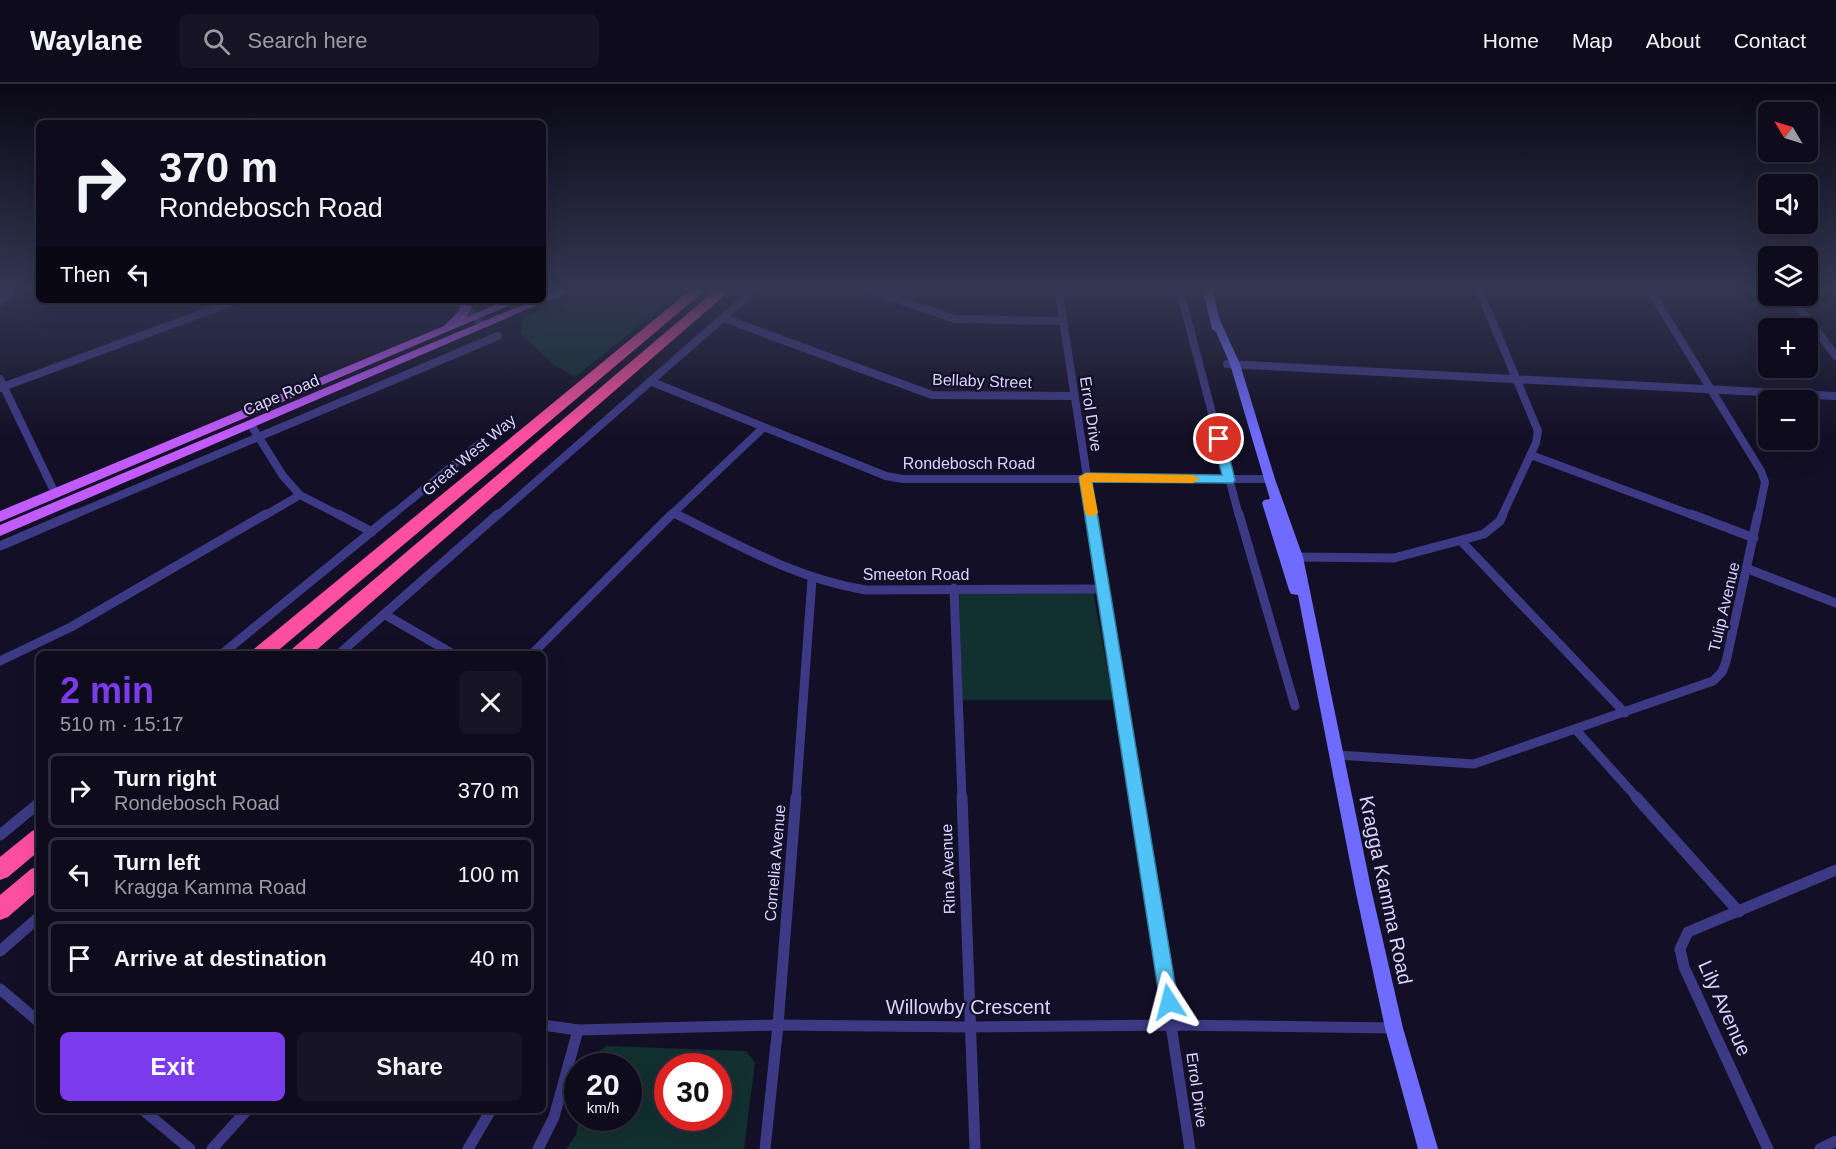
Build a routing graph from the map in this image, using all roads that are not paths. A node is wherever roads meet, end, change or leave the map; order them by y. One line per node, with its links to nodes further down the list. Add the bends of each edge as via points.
1 (134, 337): 19 (street)
2 (429, 337): 31 (main road, Cape Road)
3 (446, 337): 23 (main road, Cape Road)
4 (496, 337): 25 (street, Cape Road)
5 (643, 337): 48 (highway, Great West Way)
6 (670, 337): 49 (highway)
7 (702, 337): 18 (street)
8 (772, 337): 21 (street, Bellaby Street, via 932,395)
9 (1064, 337): 21 (street, Errol Drive)
10 (1192, 337): 30 (street)
11 (1218, 337): 16 (main road, Kragga Kamma Road)
12 (1499, 337): 17 (street)
13 (1679, 337): 20 (street, Tulip Avenue)
14 (1821, 337): 15 (street)
15 (1836, 356)
16 (1231, 364): 17 (street); 29 (main road, Kragga Kamma Road)
17 (1516, 378): 20 (street); 27 (street, via 1538,431)
18 (652, 382): 24 (street, Rondebosch Road); 46 (street)
19 (1, 384): 31 (street)
20 (1711, 389): 22 (street); 37 (street, Tulip Avenue, via 1764,477)
21 (1073, 396): 28 (street, Errol Drive)
22 (1836, 396)
23 (251, 425): 25 (street); 35 (main road, Cape Road)
24 (763, 428): 28 (street, Rondebosch Road, via 903,479); 33 (street)
25 (259, 437): 32 (street); 39 (street, Cape Road)
26 (479, 444): 36 (street, Great West Way)
27 (1531, 455): 37 (street); 38 (street, via 1500,521 1484,534)
28 (1086, 477): 30 (street, Rondebosch Road); 44 (street, Errol Drive)
29 (1264, 479): 30 (street, Rondebosch Road); 40 (main road, Kragga Kamma Road)
30 (1229, 480): 54 (street)
31 (55, 493): 34 (main road, Cape Road)
32 (300, 495): 36 (street); 53 (street, via 71,627)
33 (673, 513): 42 (street, Smeeton Road); 52 (street)
34 (0, 516)
35 (0, 531)
36 (372, 532): 47 (street, Great West Way)
37 (1754, 538): 41 (street, Tulip Avenue)
38 (1462, 542): 40 (street, via 1394,558); 55 (street)
39 (0, 546)
40 (1292, 557): 57 (main road, Kragga Kamma Road, via 1302,615 1312,638)
41 (1748, 569): 45 (street); 55 (street, Tulip Avenue, via 1722,672 1713,681)
42 (812, 579): 43 (street, Smeeton Road, via 866,590); 71 (street, Cornelia Avenue)
43 (954, 588): 44 (street, Smeeton Road); 73 (street, Rina Avenue)
44 (1103, 589): 72 (street, Errol Drive)
45 (1836, 603)
46 (384, 614): 50 (street); 51 (street)
47 (226, 651)
48 (265, 651)
49 (302, 651)
50 (342, 651)
51 (448, 651)
52 (535, 651)
53 (0, 661)
54 (1295, 706)
55 (1625, 713): 56 (street, Tulip Avenue)
56 (1575, 730): 57 (street, Tulip Avenue, via 1474,764); 65 (street)
57 (1338, 756): 74 (main road, Kragga Kamma Road)
58 (36, 805): 59 (street)
59 (0, 835)
60 (36, 840): 61 (highway)
61 (0, 870)
62 (1836, 870): 65 (street, Lily Avenue)
63 (36, 879): 64 (highway)
64 (0, 909)
65 (1739, 912): 88 (street, Lily Avenue, via 1688,932 1679,951)
66 (36, 920): 67 (street)
67 (0, 951)
68 (0, 989): 69 (street)
69 (36, 1019)
70 (546, 1025): 75 (street, Willowby Crescent)
71 (778, 1025): 73 (street, Willowby Crescent); 75 (street, Willowby Crescent); 84 (street, Cornelia Avenue)
72 (1173, 1025): 73 (street, Willowby Crescent); 74 (street, Willowby Crescent); 86 (street, Errol Drive)
73 (970, 1027): 85 (street, Rina Avenue)
74 (1394, 1028): 87 (main road, Kragga Kamma Road)
75 (578, 1030): 83 (street, via 554,1117)
76 (147, 1113): 80 (street)
77 (244, 1113): 81 (street)
78 (488, 1113): 82 (street)
79 (1836, 1141): 89 (street)
80 (190, 1149)
81 (212, 1149)
82 (468, 1149)
83 (538, 1149)
84 (765, 1149)
85 (975, 1149)
86 (1190, 1149)
87 (1428, 1149)
88 (1768, 1149)
89 (1820, 1149)

